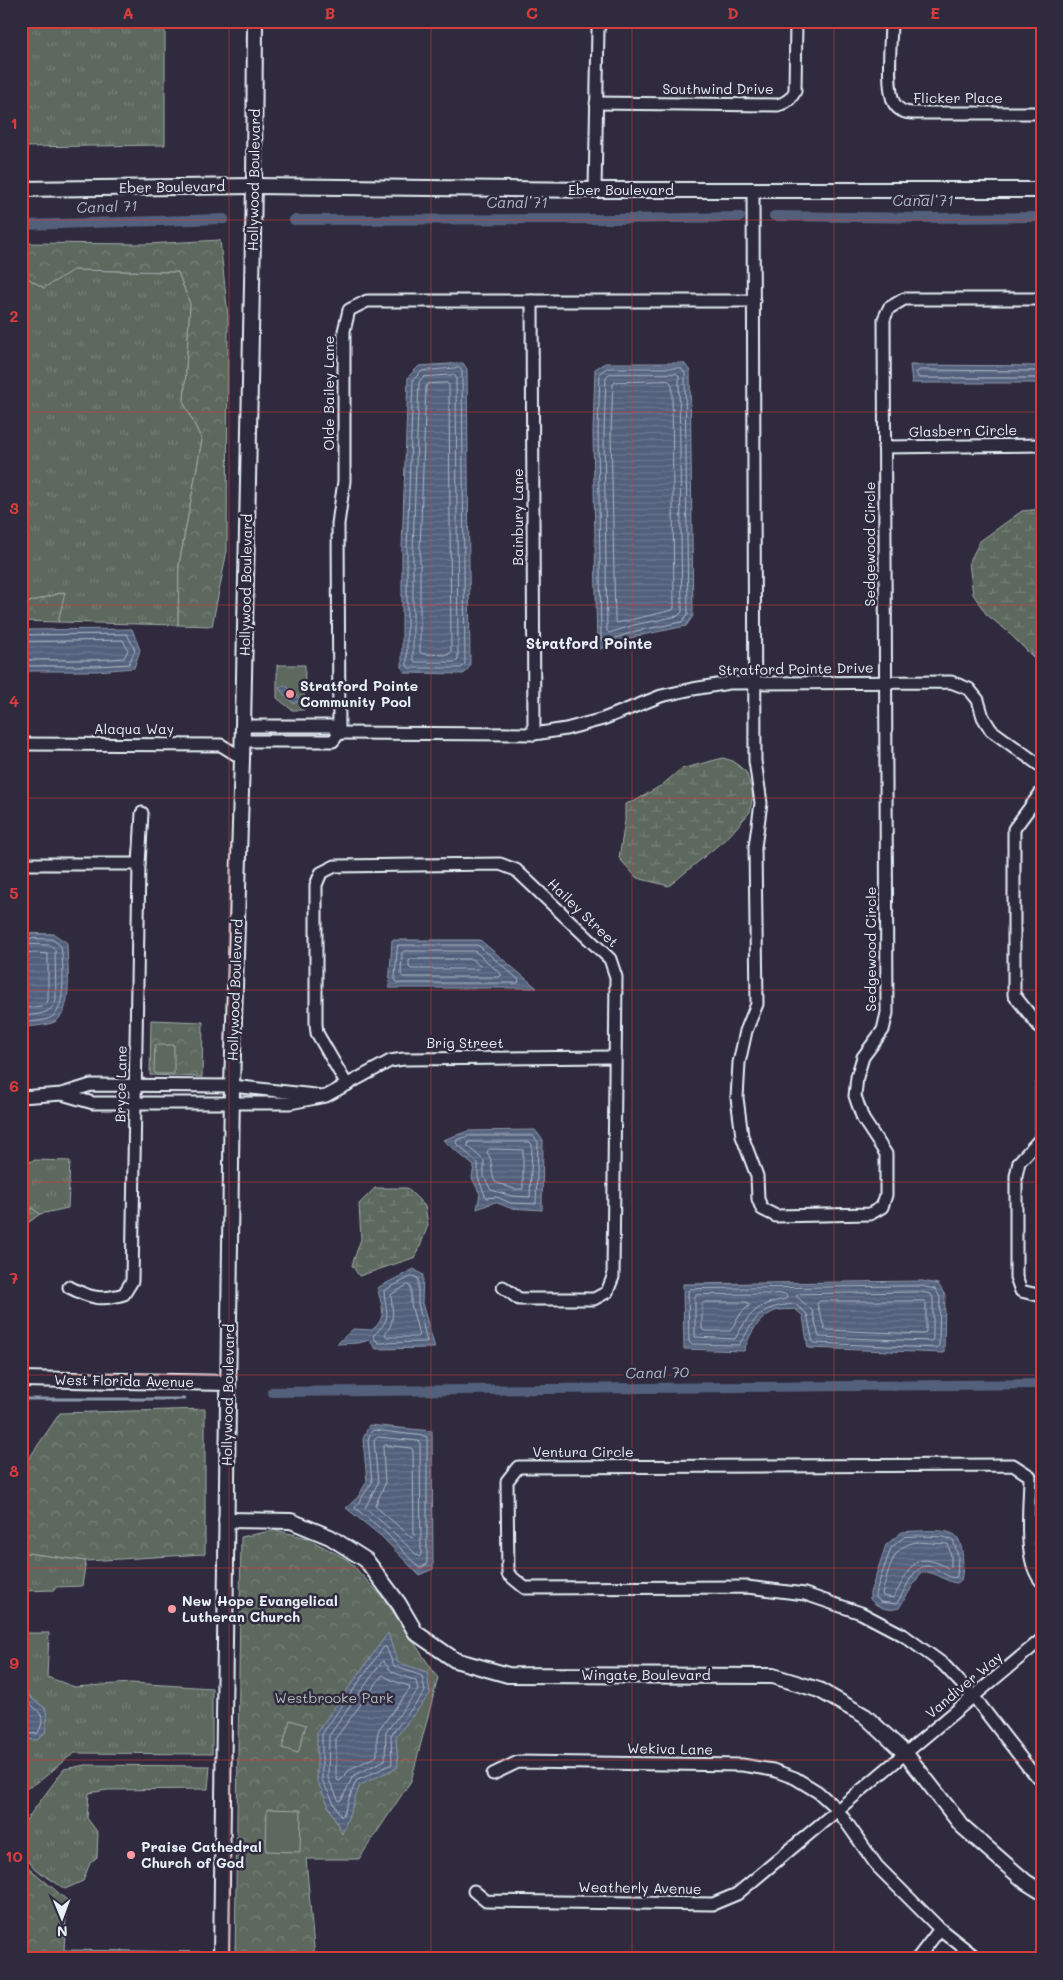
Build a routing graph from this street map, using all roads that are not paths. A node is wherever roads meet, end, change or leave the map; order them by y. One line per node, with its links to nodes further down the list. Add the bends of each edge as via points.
1 (255, 21): 7 (street, Hollywood Boulevard)
2 (602, 21): 5 (street, via 598,29)
3 (796, 21): 5 (street, Southwind Drive, via 795,91 783,103)
4 (891, 21): 6 (street, Flicker Place, via 890,88 895,104 906,113)
5 (596, 103): 10 (street)
6 (1042, 114)
7 (254, 186): 8 (street, Eber Boulevard); 10 (street, Eber Boulevard); 19 (street, Hollywood Boulevard)
8 (21, 189)
9 (753, 189): 10 (street, Eber Boulevard); 11 (street, Eber Boulevard); 13 (street, Sedgewood Circle)
10 (595, 190)
11 (1042, 190)
12 (1042, 299): 16 (street, Sedgewood Circle, via 904,299 889,308 884,319)
13 (754, 300): 14 (street, Olde Bailey Lane); 18 (street, Sedgewood Circle)
14 (532, 301): 20 (street, Olde Bailey Lane, via 367,301 349,310 344,331 344,481 338,524); 21 (street, Bainbury Lane)
15 (1042, 444): 16 (street, Glasbern Circle)
16 (884, 447): 17 (street, Sedgewood Circle)
17 (885, 682): 18 (street, Stratford Pointe Drive); 18 (street, Sedgewood Circle, via 887,1013 883,1030 863,1056 856,1096 863,1119 886,1154 886,1195 882,1207 870,1214 776,1216 762,1209 758,1199 756,1176 742,1136 737,1098 738,1063 757,1004 755,848 761,803 755,761); 25 (street, Stratford Pointe Drive, via 951,682 969,689 978,700 991,730)
18 (756, 683): 21 (street, Stratford Pointe Drive, via 693,688 661,696 603,719)
19 (243, 726): 20 (street, via 333,726); 22 (street, Hollywood Boulevard)
20 (339, 734): 21 (street, Stratford Pointe Drive); 22 (street, via 333,740)
21 (534, 734)
22 (242, 741): 24 (street, Hollywood Boulevard)
23 (21, 744): 24 (street, Alaqua Way, via 221,745)
24 (242, 758): 34 (street, Hollywood Boulevard)
25 (1042, 767)
26 (1042, 791): 30 (street, via 1014,829 1014,994)
27 (142, 813): 29 (street, Bryce Lane)
28 (21, 864): 29 (street)
29 (139, 864): 33 (street, Bryce Lane)
30 (1042, 1030)
31 (614, 1057): 32 (street, Brig Street, via 404,1059 390,1061); 32 (street, Hailey Street, via 616,977 610,959 516,870 500,864 335,866 321,873 316,885 316,1024 317,1033); 42 (street, Hailey Street, via 613,1277 607,1292 594,1299 519,1298)
32 (347, 1085): 37 (street, Brig Street)
33 (136, 1086): 34 (street); 36 (street, via 91,1085); 39 (street, Bryce Lane)
34 (232, 1086): 37 (street); 40 (street, Hollywood Boulevard)
35 (1042, 1086): 43 (street, via 1042,1137 1019,1162 1016,1176 1016,1277 1021,1291)
36 (62, 1094): 38 (street); 39 (street, Brig Street, via 93,1102)
37 (326, 1096): 40 (street, Brig Street, via 290,1103)
38 (21, 1097)
39 (136, 1103): 40 (street, Brig Street); 41 (street, Bryce Lane, via 132,1280 124,1294 114,1298 88,1297)
40 (232, 1103): 45 (street, Hollywood Boulevard)
41 (69, 1287)
42 (503, 1287)
43 (1042, 1296)
44 (21, 1379): 45 (street, West Florida Avenue)
45 (227, 1383): 46 (street, Hollywood Boulevard)
46 (226, 1520): 50 (street, Wingate Boulevard, via 291,1521 330,1537 366,1560 416,1633 454,1660 508,1675 773,1676 819,1690 865,1716); 57 (street, Hollywood Boulevard)
47 (1042, 1582): 49 (street, Ventura Circle, via 1030,1553 1030,1476 1013,1465 518,1467 507,1481 508,1574 524,1588 747,1586 805,1594 861,1613 903,1635 943,1664)
48 (1042, 1639): 49 (street, Vandiver Way)
49 (974, 1697): 50 (street, Vandiver Way); 52 (street, via 1032,1772)
50 (906, 1754): 53 (street, Weatherly Avenue); 55 (street, Wingate Boulevard, via 962,1826)
51 (493, 1774): 53 (street, Wekiva Lane, via 518,1762 742,1765 773,1770 795,1778)
52 (1042, 1780)
53 (837, 1809): 54 (street, Weatherly Avenue, via 737,1894 713,1904 486,1901); 56 (street, Wekiva Lane, via 878,1866)
54 (474, 1891)
55 (1042, 1892)
56 (940, 1929): 58 (street); 59 (street, Wekiva Lane)
57 (222, 1959)
58 (916, 1959)
59 (978, 1959)

